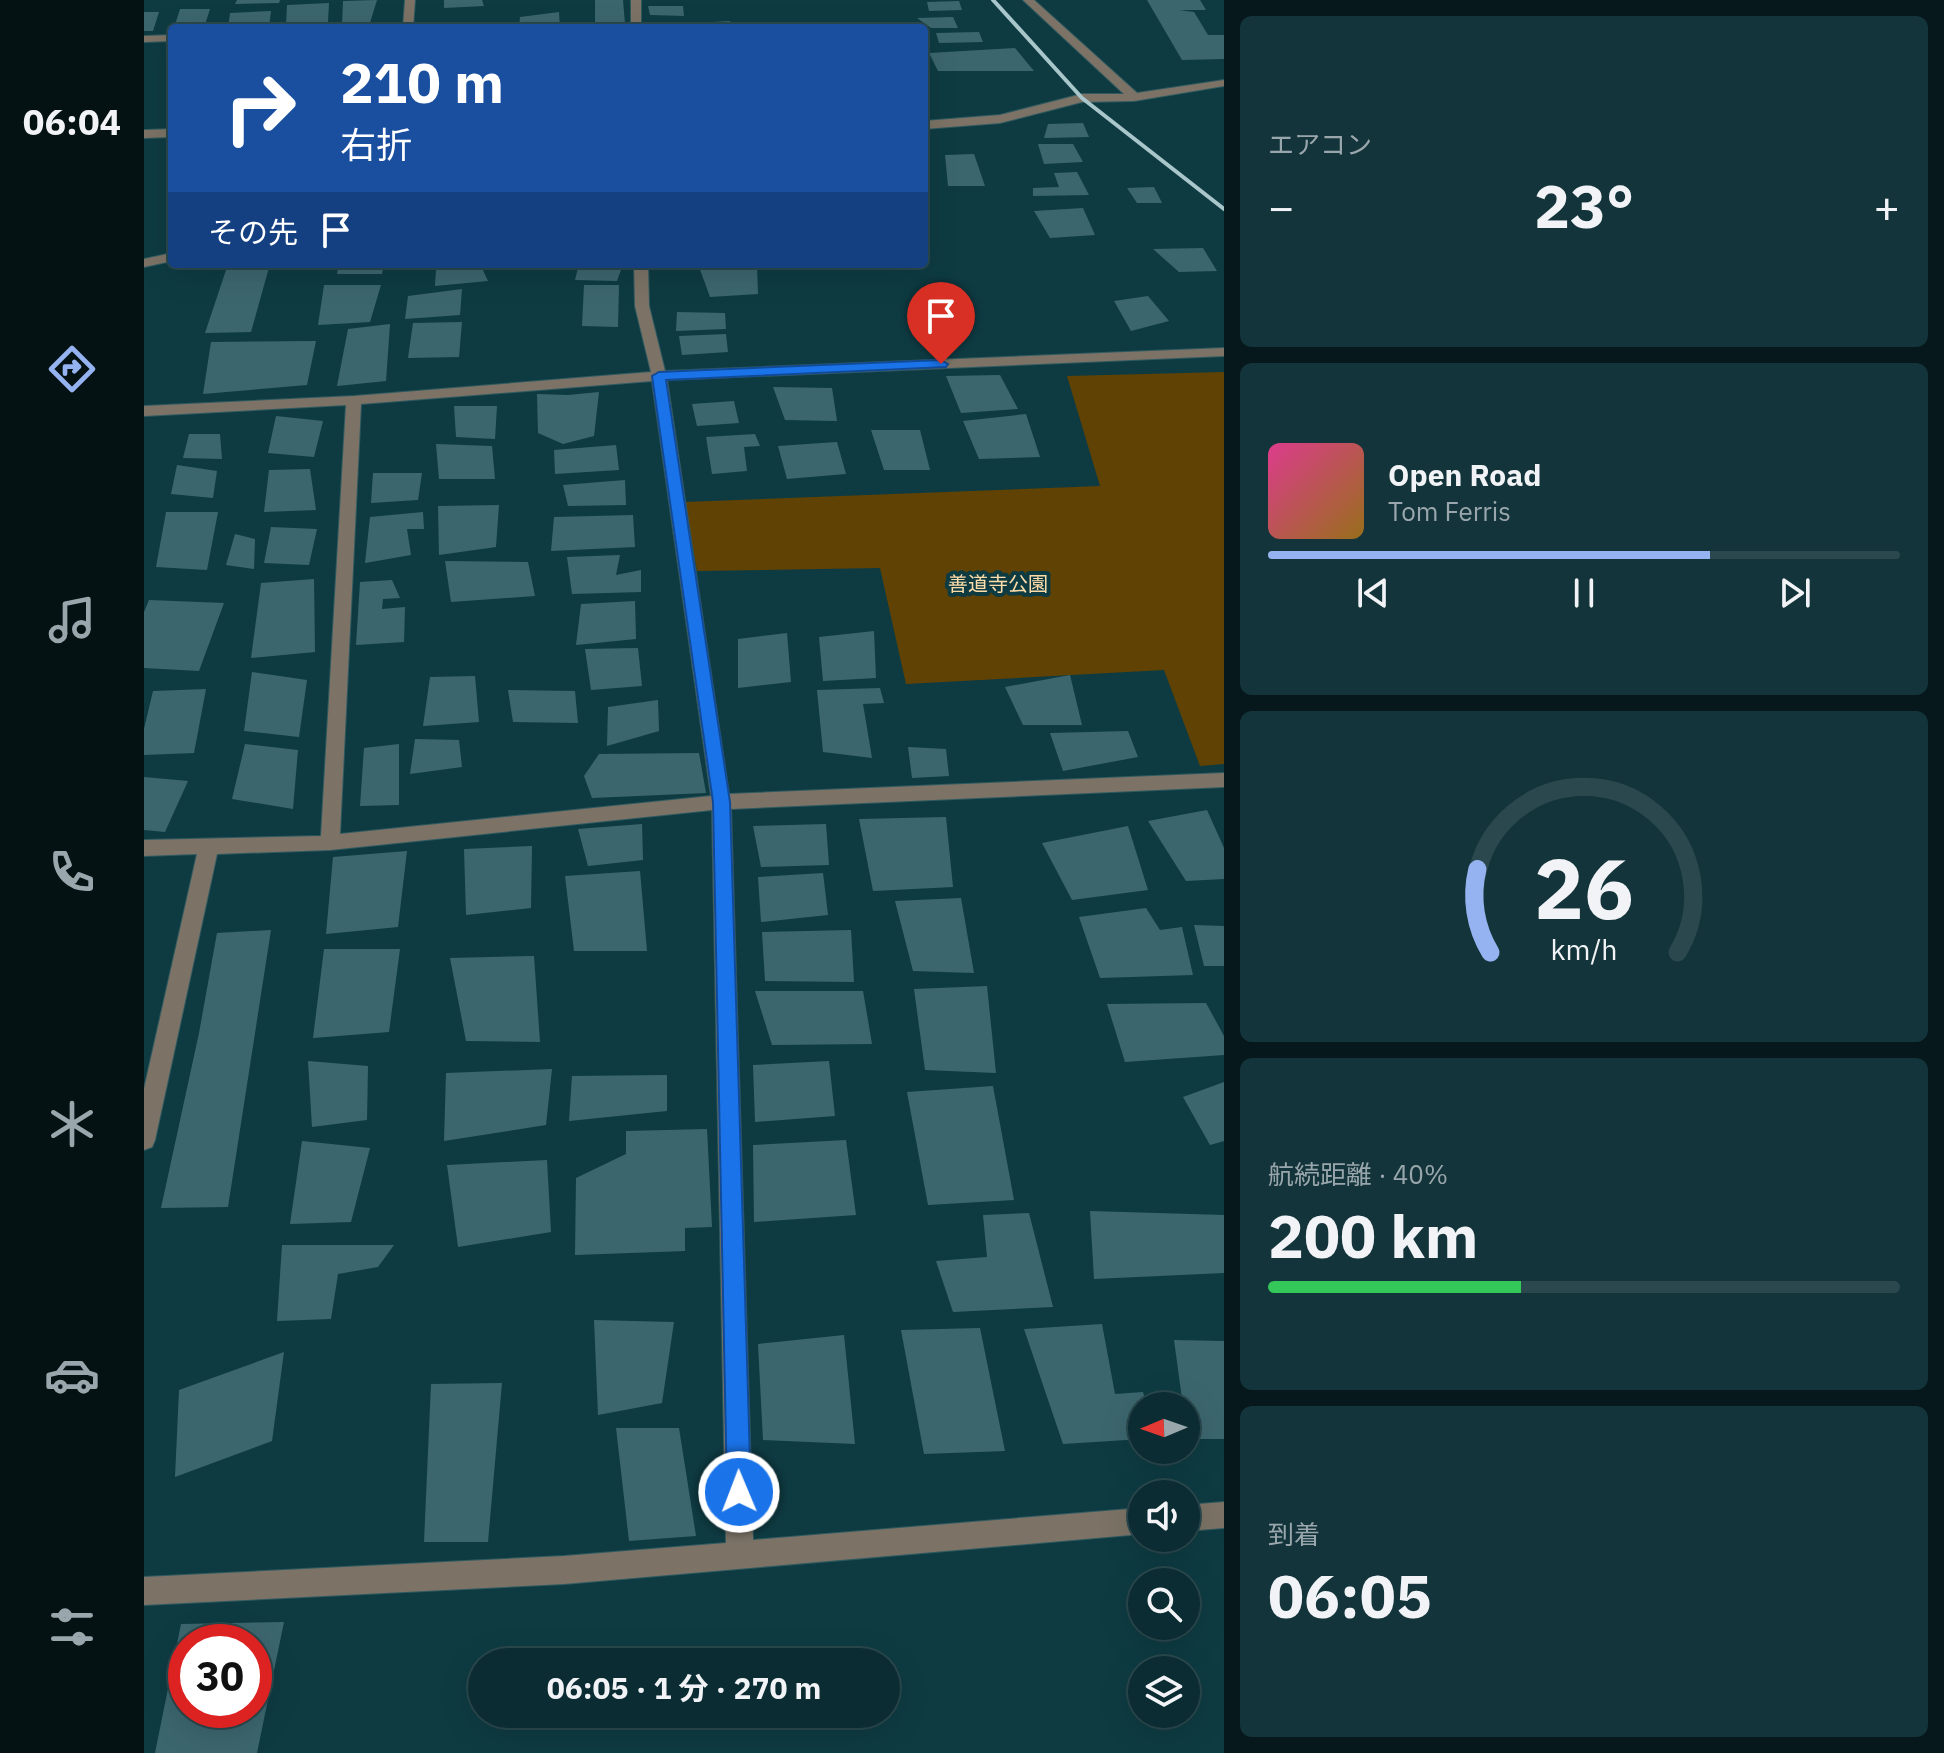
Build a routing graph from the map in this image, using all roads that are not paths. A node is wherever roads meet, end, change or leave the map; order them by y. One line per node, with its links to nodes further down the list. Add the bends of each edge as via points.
1 (410, 0): 4 (street)
2 (636, 0): 5 (street)
3 (1028, 0): 9 (street)
4 (408, 24)
5 (636, 24)
6 (168, 38): 7 (street)
7 (144, 39)
8 (1224, 83): 9 (street)
9 (1134, 97): 10 (street, via 1082,98 1000,119)
10 (928, 125)
11 (168, 133): 12 (street)
12 (144, 134)
13 (168, 258): 14 (street)
14 (144, 263)
15 (641, 268): 17 (street, via 642,306)
16 (1224, 352): 17 (street)
17 (659, 376): 18 (street); 21 (street)
18 (354, 400): 19 (street); 22 (street)
19 (144, 411)
20 (1224, 780): 21 (street)
21 (721, 802): 22 (street); 29 (street)
22 (330, 843): 23 (street)
23 (209, 845): 24 (street); 25 (street)
24 (144, 848)
25 (144, 1140)
26 (1224, 1515): 27 (street)
27 (1200, 1517)
28 (1128, 1522): 29 (street)
29 (740, 1555): 30 (street, via 564,1570)
30 (144, 1591)

